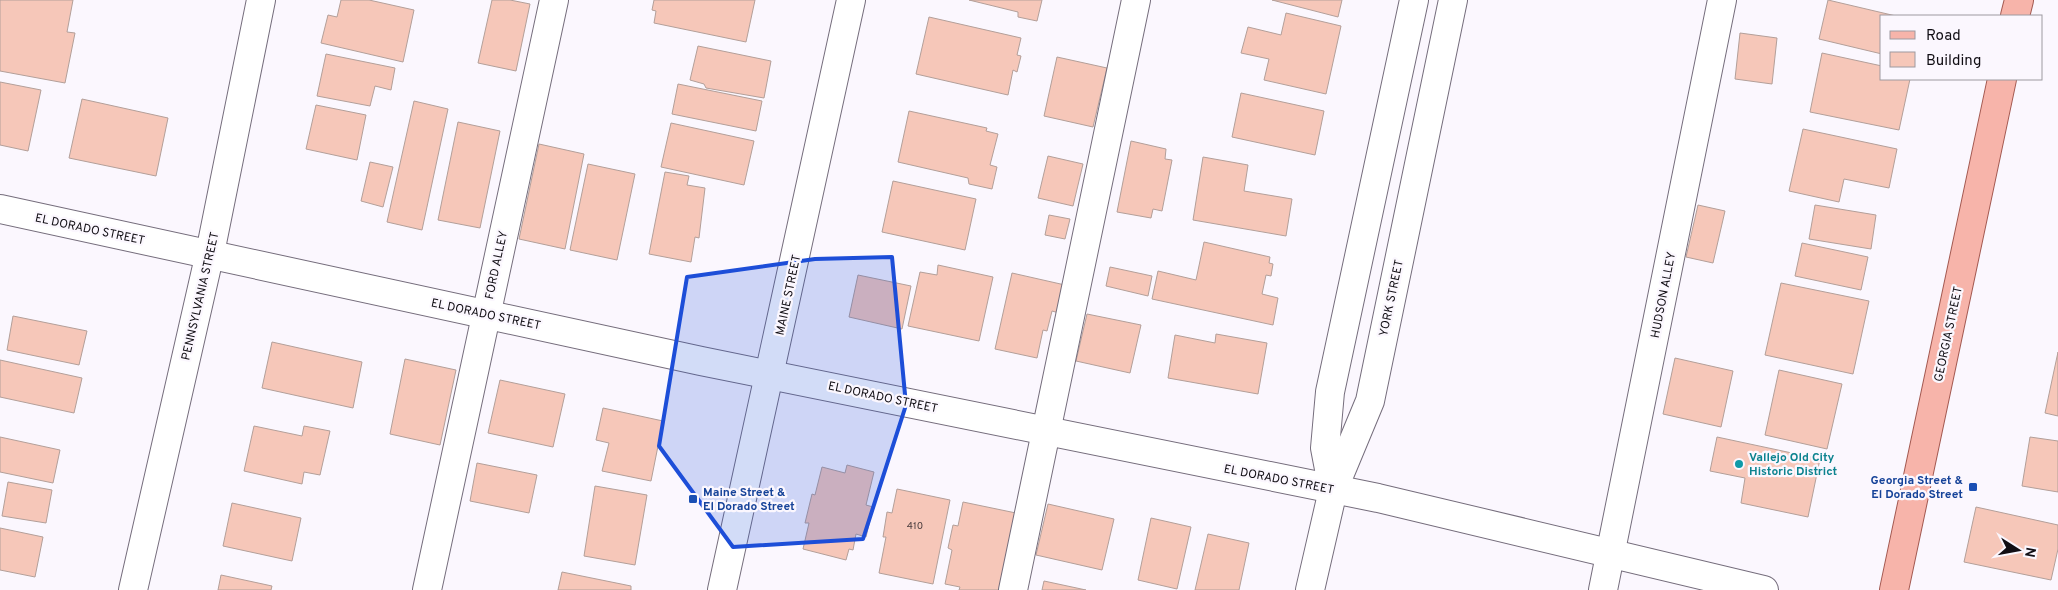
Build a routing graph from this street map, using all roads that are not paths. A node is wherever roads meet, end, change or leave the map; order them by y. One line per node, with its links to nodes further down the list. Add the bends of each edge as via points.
1 (261, 0): 12 (street, PENNSYLVANIA STREET)
2 (554, 0): 13 (street, FORD ALLEY)
3 (851, 0): 14 (street, MAINE STREET)
4 (1136, 0): 15 (street)
5 (1414, 0): 16 (street, via 1330,392 1325,448)
6 (1453, 0): 16 (street, YORK STREET, via 1370,401)
7 (1722, 0): 17 (street, HUDSON ALLEY)
8 (2019, 0): 9 (main road)
9 (2015, 15)
10 (2002, 80): 25 (main road, GEORGIA STREET)
11 (0, 209): 12 (street, EL DORADO STREET)
12 (210, 253): 13 (street, EL DORADO STREET); 18 (street, PENNSYLVANIA STREET)
13 (485, 313): 14 (street, EL DORADO STREET); 19 (street, FORD ALLEY)
14 (771, 374): 15 (street, EL DORADO STREET); 20 (street, MAINE STREET)
15 (1045, 430): 16 (street, EL DORADO STREET); 21 (street)
16 (1333, 490): 17 (street, EL DORADO STREET); 22 (street, YORK STREET)
17 (1611, 554): 23 (street, HUDSON ALLEY); 24 (street, EL DORADO STREET)
18 (133, 590)
19 (427, 590)
20 (722, 590)
21 (1013, 590)
22 (1310, 590)
23 (1603, 590)
24 (1764, 590)
25 (1894, 590)

